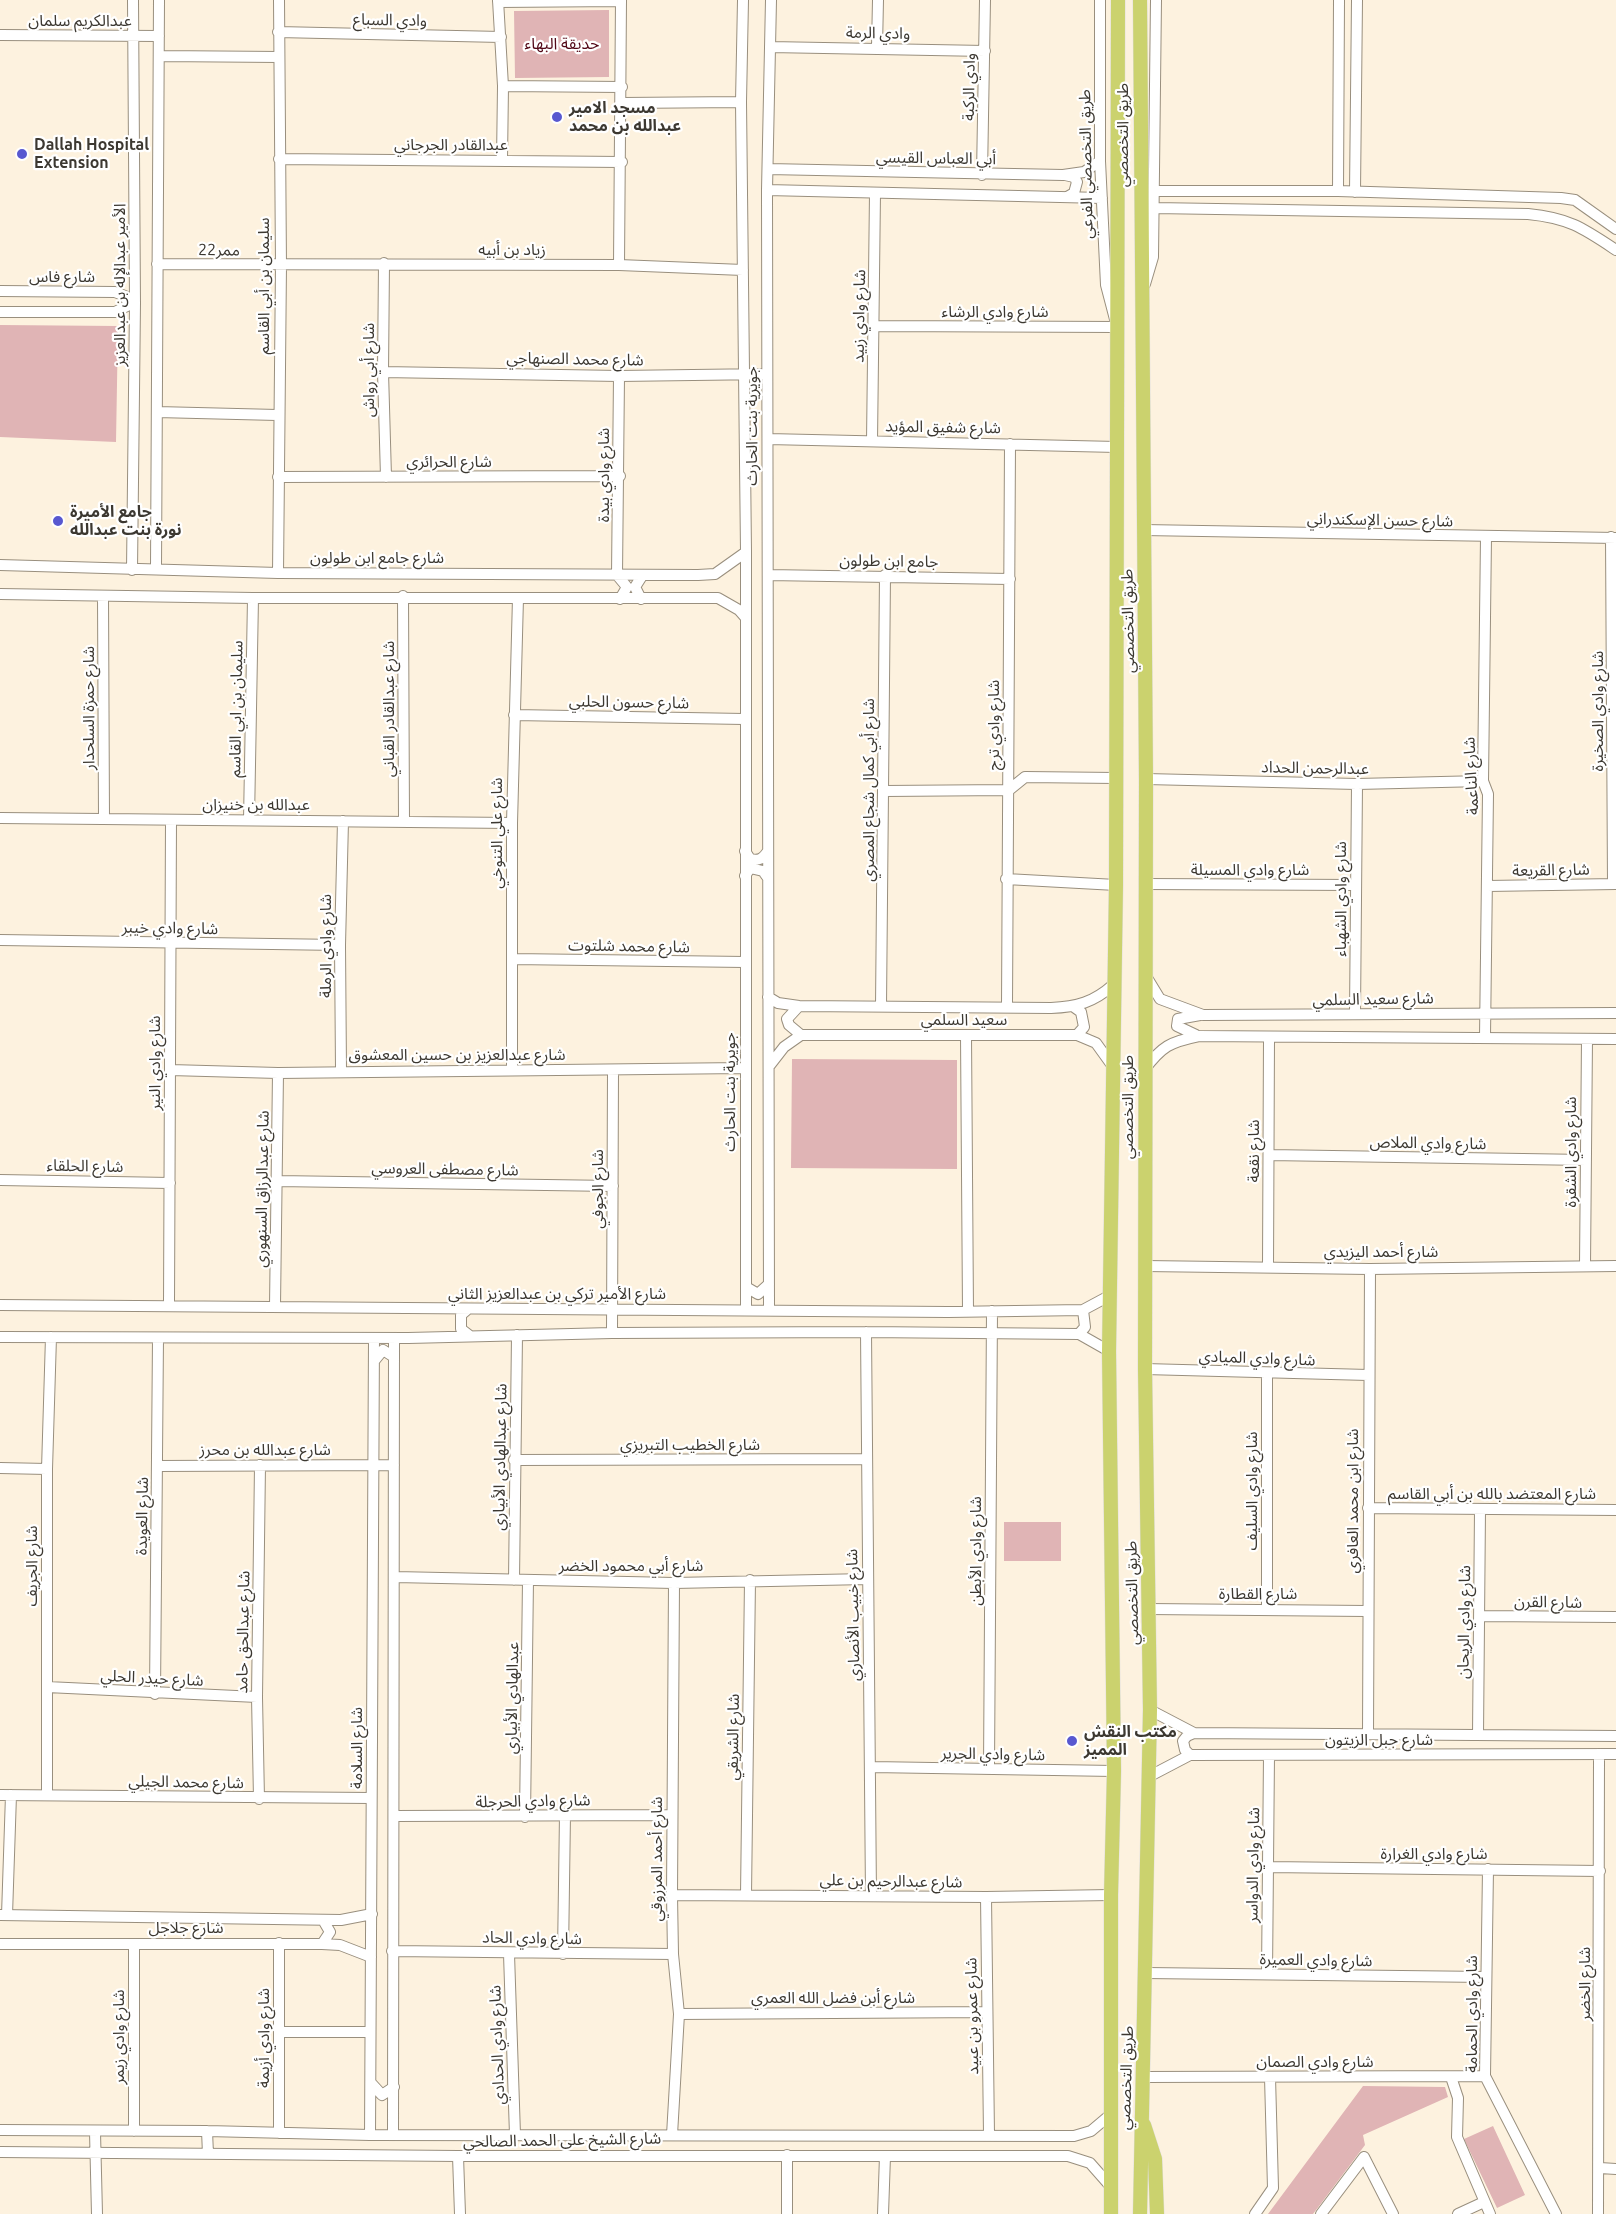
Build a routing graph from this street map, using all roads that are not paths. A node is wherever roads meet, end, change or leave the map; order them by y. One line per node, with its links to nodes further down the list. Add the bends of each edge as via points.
1 (133, 0): 18 (street, الأمير عبدالإله بن عبدالعزيز)
2 (159, 0): 19 (street)
3 (279, 0): 16 (street, سليمان بن أبي القاسم)
4 (621, 0): 15 (street); 27 (street)
5 (743, 0): 28 (street, جويرية بنت الحارث)
6 (771, 0): 21 (street, جويرية بنت الحارث)
7 (878, 0): 22 (street)
8 (985, 0): 23 (street, وادي الركبة)
9 (1100, 0): 32 (street, طريق التخصصي الفرعي)
10 (1118, 0): 64 (main road, طريق التخصصي)
11 (1140, 0): 58 (main road, طريق التخصصي)
12 (1156, 0): 40 (street)
13 (1339, 0): 42 (street)
14 (1357, 0): 43 (street)
15 (498, 1): 20 (street)
16 (279, 32): 20 (street, وادي السباع); 25 (street, سليمان بن أبي القاسم)
17 (0, 35): 18 (street, عبدالكريم سلمان)
18 (132, 36): 19 (street, عبدالكريم سلمان); 84 (street, الأمير عبدالإله بن عبدالعزيز)
19 (159, 36): 24 (street)
20 (501, 37): 26 (street)
21 (770, 47): 22 (street, وادي الرمة); 34 (street, جويرية بنت الحارث)
22 (878, 47): 23 (street, وادي الرمة)
23 (985, 51): 36 (street, وادي الركبة)
24 (159, 56): 25 (street); 54 (street)
25 (279, 57): 30 (street, سليمان بن أبي القاسم)
26 (503, 86): 27 (street); 31 (street)
27 (622, 87): 29 (street)
28 (741, 102): 29 (street); 57 (street, جويرية بنت الحارث)
29 (622, 103): 33 (street)
30 (279, 159): 31 (street, عبدالقادر الجرجاني); 55 (street, سليمان بن أبي القاسم)
31 (502, 160): 33 (street, عبدالقادر الجرجاني)
32 (1100, 161): 37 (street, أبي العباس القيسي, via 1084,172); 47 (street, طريق التخصصي الفرعي)
33 (622, 162): 56 (street)
34 (768, 170): 35 (street, أبي العباس القيسي); 38 (street, جويرية بنت الحارث)
35 (799, 170): 36 (street, أبي العباس القيسي); 39 (street, via 787,180 791,189)
36 (982, 175): 37 (street, أبي العباس القيسي)
37 (1063, 175): 46 (street, via 1074,177 1077,182 1074,193)
38 (767, 190): 39 (street); 67 (street, جويرية بنت الحارث)
39 (799, 191): 44 (street)
40 (1155, 191): 41 (street); 48 (street)
41 (1235, 191): 42 (street); 49 (street)
42 (1338, 191): 43 (street)
43 (1355, 192): 45 (street)
44 (875, 193): 46 (street); 63 (street, شارع وادي زبيد)
45 (1397, 193): 50 (street); 51 (street, via 1575,200)
46 (1066, 197): 47 (street)
47 (1102, 198): 64 (street, طريق التخصصي الفرعي, via 1106,285)
48 (1154, 208): 49 (street); 58 (street, via 1153,257)
49 (1235, 209): 50 (street)
50 (1396, 210): 52 (street, via 1556,217 1587,230)
51 (1616, 229)
52 (1616, 250)
53 (384, 263): 55 (street, زياد بن أبيه); 56 (street, زياد بن أبيه); 65 (street, شارع أبي رواش)
54 (156, 264): 55 (street, ممر22); 69 (street)
55 (280, 265): 70 (street, سليمان بن أبي القاسم)
56 (619, 266): 57 (street, زياد بن أبيه)
57 (743, 270): 66 (street, جويرية بنت الحارث)
58 (1144, 287): 78 (main road, طريق التخصصي)
59 (0, 291): 60 (street, شارع فاس)
60 (48, 292): 62 (street, via 59,300); 62 (street, شارع فاس, via 115,292 129,302 126,309 115,312)
61 (0, 312): 62 (street, شارع فاس)
62 (51, 312)
63 (874, 326): 64 (street, شارع وادي الرشاء); 72 (street, شارع وادي زبيد)
64 (1116, 327): 74 (main road, طريق التخصصي)
65 (383, 372): 68 (street, شارع محمد الصنهاجي); 77 (street, شارع أبي رواش)
66 (744, 374): 67 (street, شارع محمد الصنهاجي); 68 (street, شارع محمد الصنهاجي); 81 (street, جويرية بنت الحارث)
67 (767, 374): 71 (street, جويرية بنت الحارث)
68 (619, 376): 75 (street, شارع وادي بيدة)
69 (157, 412): 70 (street); 83 (street)
70 (277, 415): 76 (street, سليمان بن أبي القاسم)
71 (768, 439): 72 (street, شارع شفيق المؤيد); 87 (street, جويرية بنت الحارث)
72 (872, 441): 73 (street, شارع شفيق المؤيد)
73 (1010, 444): 74 (street, شارع شفيق المؤيد); 90 (street, شارع وادي ترج)
74 (1117, 447): 102 (main road, طريق التخصصي)
75 (620, 476): 77 (street, شارع الحرائري); 86 (street, شارع وادي بيدة)
76 (278, 477): 77 (street, شارع الحرائري); 85 (street, سليمان بن أبي القاسم)
77 (386, 477)
78 (1143, 530): 79 (street, شارع حسن الإسكندراني); 103 (main road, طريق التخصصي)
79 (1486, 537): 80 (street, شارع حسن الإسكندراني); 104 (street, شارع الناعمة)
80 (1613, 537): 99 (street, شارع وادي الصخيرة)
81 (746, 552): 89 (street, شارع جامع ابن طولون, via 715,574); 98 (street, جويرية بنت الحارث)
82 (0, 565): 84 (street, شارع جامع ابن طولون)
83 (156, 569): 84 (street, شارع جامع ابن طولون); 85 (street, شارع جامع ابن طولون)
84 (132, 570)
85 (278, 573): 86 (street, شارع جامع ابن طولون)
86 (617, 575): 89 (street, شارع جامع ابن طولون); 96 (street, شارع وادي بيدة, via 627,587)
87 (768, 575): 88 (street, جامع ابن طولون); 116 (street, جويرية بنت الحارث)
88 (885, 575): 90 (street, جامع ابن طولون); 107 (street, شارع أبي كمال شجاع المصري)
89 (642, 576): 97 (street, via 635,587)
90 (1010, 579): 106 (street, شارع وادي ترج)
91 (0, 594): 92 (street)
92 (103, 596): 94 (street); 109 (street, شارع حمزة السلحدار)
93 (403, 596): 94 (street); 95 (street); 113 (street, شارع عبدالقادر القباني)
94 (254, 598): 111 (street, سليمان بن ابي القاسم)
95 (518, 598): 96 (street); 100 (street, شارع علي التنوخي)
96 (620, 599): 97 (street)
97 (641, 599): 98 (street, via 718,598 740,610)
98 (746, 618): 101 (street, جويرية بنت الحارث)
99 (1614, 641): 121 (street, شارع وادي الصخيرة)
100 (514, 715): 101 (street, شارع حسون الحلبي); 114 (street, شارع علي التنوخي)
101 (744, 719): 115 (street, جويرية بنت الحارث)
102 (1116, 778): 106 (street, via 1025,777); 122 (main road, طريق التخصصي)
103 (1146, 779): 105 (street, عبدالرحمن الحداد); 120 (main road, طريق التخصصي)
104 (1483, 781): 105 (street, عبدالرحمن الحداد); 124 (street, شارع الناعمة, via 1488,794)
105 (1357, 784): 123 (street, شارع وادي الشهباء)
106 (1009, 790): 107 (street); 119 (street, شارع وادي ترج)
107 (884, 791): 134 (street, شارع أبي كمال شجاع المصري)
108 (0, 818): 109 (street, عبدالله بن خنيزان)
109 (104, 819): 110 (street, عبدالله بن خنيزان)
110 (171, 820): 111 (street, عبدالله بن خنيزان); 126 (street, شارع وادي النير)
111 (249, 820): 112 (street, عبدالله بن خنيزان)
112 (343, 821): 113 (street, عبدالله بن خنيزان); 127 (street, شارع وادي الرملة)
113 (404, 821): 114 (street, عبدالله بن خنيزان)
114 (512, 823): 128 (street, شارع علي التنوخي)
115 (745, 851): 116 (street, via 750,860 756,861); 117 (street, جويرية بنت الحارث)
116 (768, 851): 118 (street, جويرية بنت الحارث)
117 (745, 876): 118 (street, via 750,868 763,871); 129 (street, جويرية بنت الحارث)
118 (768, 878): 132 (street, جويرية بنت الحارث)
119 (1006, 879): 122 (street); 135 (street, شارع وادي ترج)
120 (1146, 884): 123 (street, شارع وادي المسيلة); 130 (main road, طريق التخصصي)
121 (1614, 884): 124 (street, شارع القريعة)
122 (1116, 885): 131 (main road, طريق التخصصي)
123 (1355, 885): 139 (street, شارع وادي الشهباء)
124 (1487, 886): 137 (street, شارع الناعمة)
125 (0, 940): 126 (street, شارع وادي خيبر)
126 (171, 943): 127 (street, شارع وادي خيبر); 155 (street, شارع وادي النير)
127 (340, 945): 156 (street, شارع وادي الرملة)
128 (512, 959): 129 (street, شارع محمد شلتوت); 154 (street, شارع علي التنوخي)
129 (745, 962): 152 (street, جويرية بنت الحارث)
130 (1145, 976): 140 (street, شارع سعيد السلمي, via 1160,999); 158 (main road, طريق التخصصي)
131 (1113, 985): 136 (street, سعيد السلمي, via 1098,999); 153 (main road, طريق التخصصي)
132 (768, 997): 133 (street, سعيد السلمي); 151 (street, جويرية بنت الحارث)
133 (799, 1006): 134 (street, سعيد السلمي); 142 (street, via 787,1019)
134 (881, 1006): 135 (street, سعيد السلمي)
135 (1007, 1007): 136 (street, سعيد السلمي)
136 (1074, 1007): 144 (street, via 1084,1019 1084,1027)
137 (1485, 1012): 138 (street, شارع سعيد السلمي); 139 (street, شارع سعيد السلمي); 148 (street, شارع الناعمة)
138 (1616, 1013)
139 (1355, 1014): 141 (street, شارع سعيد السلمي)
140 (1203, 1015): 141 (street, شارع سعيد السلمي); 145 (street, via 1178,1019 1177,1026 1182,1031)
141 (1254, 1015): 146 (street)
142 (801, 1035): 143 (street, سعيد السلمي); 151 (street, via 784,1047)
143 (966, 1035): 144 (street, سعيد السلمي); 182 (street)
144 (1077, 1035): 153 (street, via 1096,1043)
145 (1199, 1036): 146 (street); 158 (street, via 1160,1049)
146 (1253, 1036): 147 (street)
147 (1269, 1037): 148 (street); 160 (street, شارع نقعة)
148 (1485, 1037): 149 (street)
149 (1587, 1039): 150 (street); 161 (street, شارع وادي الشقرة)
150 (1616, 1040)
151 (770, 1065): 171 (street, جويرية بنت الحارث)
152 (744, 1068): 157 (street, شارع عبدالعزيز بن حسين المعشوق); 172 (street, جويرية بنت الحارث)
153 (1114, 1068): 173 (main road, طريق التخصصي)
154 (512, 1069): 156 (street, شارع عبدالعزيز بن حسين المعشوق); 157 (street, شارع عبدالعزيز بن حسين المعشوق)
155 (170, 1070): 159 (street, شارع عبدالعزيز بن حسين المعشوق); 164 (street, شارع وادي النير)
156 (342, 1070): 159 (street, شارع عبدالعزيز بن حسين المعشوق)
157 (613, 1070): 165 (street, شارع الجوفي)
158 (1144, 1070): 166 (main road, طريق التخصصي)
159 (278, 1072): 163 (street, شارع عبدالرزاق السنهوري)
160 (1269, 1155): 161 (street, شارع وادي الملاص); 167 (street, شارع نقعة)
161 (1586, 1160): 168 (street, شارع وادي الشقرة)
162 (0, 1180): 164 (street, شارع الحلقاء)
163 (276, 1181): 165 (street, شارع مصطفى العروسي); 176 (street, شارع عبدالرزاق السنهوري)
164 (170, 1183): 175 (street, شارع وادي النير)
165 (613, 1186): 177 (street, شارع الجوفي)
166 (1145, 1266): 167 (street, شارع أحمد اليزيدي); 202 (main road, طريق التخصصي)
167 (1268, 1266): 170 (street, شارع أحمد اليزيدي)
168 (1585, 1266): 169 (street, شارع أحمد اليزيدي); 170 (street, شارع أحمد اليزيدي)
169 (1616, 1266)
170 (1370, 1269): 204 (street, شارع ابن محمد العافري)
171 (769, 1284): 172 (street, via 758,1294); 178 (street, جويرية بنت الحارث)
172 (746, 1287): 180 (street, جويرية بنت الحارث)
173 (1111, 1295): 181 (street, شارع الأمير تركي بن عبدالعزيز الثاني); 199 (main road, طريق التخصصي)
174 (0, 1305): 175 (street, شارع الأمير تركي بن عبدالعزيز الثاني)
175 (169, 1305): 176 (street, شارع الأمير تركي بن عبدالعزيز الثاني)
176 (275, 1306): 179 (street, شارع الأمير تركي بن عبدالعزيز الثاني)
177 (614, 1308): 179 (street, شارع الأمير تركي بن عبدالعزيز الثاني); 180 (street, شارع الأمير تركي بن عبدالعزيز الثاني); 187 (street, شارع الجوفي)
178 (769, 1308): 180 (street, شارع الأمير تركي بن عبدالعزيز الثاني); 184 (street, شارع الأمير تركي بن عبدالعزيز الثاني)
179 (468, 1309): 195 (street, via 461,1315 460,1324)
180 (746, 1309)
181 (1083, 1310): 183 (street, شارع الأمير تركي بن عبدالعزيز الثاني); 191 (street, via 1085,1327)
182 (968, 1311): 183 (street, شارع الأمير تركي بن عبدالعزيز الثاني); 185 (street, شارع الأمير تركي بن عبدالعزيز الثاني)
183 (992, 1311): 190 (street, شارع وادي الأبطن)
184 (919, 1312): 185 (street, شارع الأمير تركي بن عبدالعزيز الثاني); 188 (street, via 932,1322 930,1329)
185 (948, 1312): 189 (street, via 938,1323)
186 (866, 1332): 187 (street); 188 (street); 205 (street, شارع خبيب الأنصاري)
187 (612, 1333): 192 (street)
188 (920, 1333): 189 (street)
189 (950, 1333): 190 (street)
190 (992, 1334): 191 (street); 240 (street, شارع وادي الأبطن)
191 (1079, 1334): 199 (street)
192 (517, 1335): 195 (street); 206 (street, شارع عبدالهادي الأبياري)
193 (0, 1337): 194 (street)
194 (51, 1337): 196 (street); 212 (street, شارع الجريف)
195 (472, 1337): 198 (street)
196 (158, 1338): 197 (street); 210 (street, شارع العويدة)
197 (374, 1338): 198 (street); 201 (street, شارع السلامة)
198 (394, 1338): 200 (street)
199 (1109, 1351): 241 (main road, طريق التخصصي)
200 (394, 1357): 201 (street, via 383,1350); 209 (street)
201 (374, 1361): 207 (street, شارع السلامة)
202 (1144, 1370): 203 (street, شارع وادي الميادي); 222 (main road, طريق التخصصي)
203 (1267, 1373): 204 (street, شارع وادي الميادي); 223 (street, شارع وادي السليف)
204 (1368, 1375): 213 (street, شارع ابن محمد العافري)
205 (866, 1459): 206 (street, شارع الخطيب التبريزي); 217 (street, شارع خبيب الأنصاري)
206 (514, 1460): 218 (street, شارع عبدالهادي الأبياري)
207 (374, 1464): 208 (street, شارع عبدالله بن محرز); 209 (street, شارع عبدالله بن محرز); 246 (street, شارع السلامة)
208 (260, 1465): 210 (street, شارع عبدالله بن محرز); 229 (street, شارع عبدالحق حامد)
209 (394, 1465): 216 (street)
210 (157, 1466): 228 (street, شارع العويدة)
211 (0, 1468): 212 (street)
212 (48, 1468): 227 (street, شارع الجريف)
213 (1368, 1508): 214 (street, شارع المعتضد بالله بن أبي القاسم); 224 (street, شارع ابن محمد العافري)
214 (1480, 1510): 215 (street, شارع المعتضد بالله بن أبي القاسم); 225 (street, شارع وادي الريحان)
215 (1616, 1510)
216 (395, 1577): 218 (street, شارع أبي محمود الخضر); 249 (street)
217 (867, 1579): 219 (street, شارع أبي محمود الخضر); 239 (street, شارع خبيب الأنصاري)
218 (514, 1580): 220 (street, شارع أبي محمود الخضر)
219 (750, 1580): 221 (street, شارع أبي محمود الخضر); 255 (street, شارع الشريقي)
220 (528, 1581): 221 (street, شارع أبي محمود الخضر); 250 (street, عبدالهادي الأبياري)
221 (674, 1583): 248 (street, شارع أحمد المرزوقي)
222 (1148, 1609): 223 (street, شارع القطارة); 230 (main road, طريق التخصصي)
223 (1267, 1609): 224 (street, شارع القطارة)
224 (1368, 1611): 232 (street, شارع ابن محمد العافري)
225 (1480, 1616): 226 (street, شارع القرن); 233 (street, شارع وادي الريحان)
226 (1616, 1617)
227 (47, 1688): 228 (street, شارع حيدر الحلي); 244 (street, شارع الجريف)
228 (155, 1694): 229 (street, شارع حيدر الحلي)
229 (257, 1697): 245 (street, شارع عبدالحق حامد)
230 (1150, 1710): 231 (street, شارع جبل الزيتون); 242 (main road, طريق التخصصي)
231 (1194, 1733): 232 (street, شارع جبل الزيتون); 237 (street, via 1183,1741)
232 (1368, 1734): 233 (street, شارع جبل الزيتون)
233 (1478, 1735): 234 (street, شارع جبل الزيتون)
234 (1616, 1736)
235 (1599, 1754): 236 (street, شارع جبل الزيتون); 238 (street, شارع جبل الزيتون); 253 (street, شارع الخضر)
236 (1616, 1754)
237 (1190, 1755): 238 (street, شارع جبل الزيتون); 242 (street, شارع جبل الزيتون)
238 (1269, 1755): 251 (street, شارع وادي الدواسر)
239 (872, 1767): 240 (street, شارع وادي الجرير); 257 (street, شارع خبيب الأنصاري)
240 (989, 1768): 241 (street, شارع وادي الجرير)
241 (1114, 1771): 256 (main road, طريق التخصصي)
242 (1148, 1778): 271 (main road, طريق التخصصي)
243 (5, 1795): 244 (street, شارع محمد الجيلي); 260 (street)
244 (47, 1796): 245 (street, شارع محمد الجيلي)
245 (259, 1798): 246 (street, شارع محمد الجيلي)
246 (372, 1798): 259 (street, شارع السلامة)
247 (565, 1814): 248 (street, شارع وادي الحرجلة); 250 (street, شارع وادي الحرجلة); 268 (street)
248 (671, 1815): 254 (street, شارع أحمد المرزوقي)
249 (395, 1816): 250 (street, شارع وادي الحرجلة); 266 (street)
250 (525, 1817)
251 (1268, 1868): 252 (street, شارع وادي الغرارة); 272 (street, شارع وادي الدواسر)
252 (1488, 1869): 253 (street, شارع وادي الغرارة); 273 (street, شارع وادي الحمامة)
253 (1600, 1871): 302 (street, شارع الخضر)
254 (672, 1895): 255 (street, شارع عبدالرحيم بن علي); 269 (street, شارع أحمد المرزوقي)
255 (746, 1895): 257 (street, شارع عبدالرحيم بن علي)
256 (1111, 1895): 258 (street, شارع عبدالرحيم بن علي); 284 (main road, طريق التخصصي)
257 (871, 1896): 258 (street, شارع عبدالرحيم بن علي)
258 (986, 1897): 274 (street, شارع عمرو بن عبيد)
259 (372, 1914): 261 (street, شارع جلاجل); 270 (street, شارع السلامة)
260 (4, 1915): 261 (street, شارع جلاجل)
261 (323, 1920): 265 (street, via 330,1932)
262 (279, 1943): 264 (street, شارع جلاجل); 265 (street, شارع جلاجل); 276 (street, شارع وادي أزيمة)
263 (0, 1944): 264 (street, شارع جلاجل)
264 (134, 1944): 287 (street, شارع وادي زيمر)
265 (322, 1944): 270 (street, شارع جلاجل, via 340,1945)
266 (392, 1951): 267 (street, شارع وادي الحاد); 283 (street)
267 (509, 1954): 268 (street, شارع وادي الحاد); 293 (street, شارع وادي الحدادي)
268 (563, 1954): 269 (street, شارع وادي الحاد)
269 (673, 1954): 275 (street, شارع أحمد المرزوقي)
270 (371, 1957): 277 (street, شارع السلامة)
271 (1146, 1973): 272 (street, شارع وادي العميرة); 280 (main road, طريق التخصصي)
272 (1267, 1974): 273 (street, شارع وادي العميرة)
273 (1486, 1977): 278 (street, شارع وادي الحمامة)
274 (987, 2012): 275 (street, شارع أبن فضل الله العمري); 295 (street, شارع عمرو بن عبيد)
275 (679, 2014): 294 (street, شارع أحمد المرزوقي)
276 (279, 2032): 277 (street); 290 (street, شارع وادي أزيمة)
277 (370, 2032): 282 (street, شارع السلامة)
278 (1485, 2076): 281 (street, شارع وادي الصمان); 318 (street, شارع وادي الحمامة)
279 (1270, 2077): 280 (street, شارع وادي الصمان); 281 (street, شارع وادي الصمان); 313 (street, via 1273,2188)
280 (1144, 2078): 285 (main road, طريق التخصصي)
281 (1451, 2078): 305 (street, via 1458,2098 1457,2137)
282 (371, 2084): 283 (street, via 382,2095); 291 (street, شارع السلامة)
283 (394, 2087): 292 (street)
284 (1110, 2115): 295 (street, شارع الشيخ على الحمد الصالحي, via 1091,2131 1074,2136); 304 (main road, طريق التخصصي)
285 (1141, 2115): 311 (main road, طريق التخصصي); 312 (main road, via 1155,2159)
286 (0, 2130): 289 (street, شارع الشيخ على الحمد الصالحي)
287 (134, 2131): 288 (street, شارع الشيخ على الحمد الصالحي); 289 (street, شارع الشيخ على الحمد الصالحي)
288 (207, 2131): 290 (street, شارع الشيخ على الحمد الصالحي); 298 (street)
289 (95, 2132): 297 (street)
290 (279, 2133): 291 (street, شارع الشيخ على الحمد الصالحي)
291 (370, 2135): 292 (street, شارع الشيخ على الحمد الصالحي)
292 (393, 2135): 293 (street, شارع الشيخ على الحمد الصالحي)
293 (515, 2135): 294 (street, شارع الشيخ على الحمد الصالحي)
294 (672, 2135): 295 (street, شارع الشيخ على الحمد الصالحي)
295 (989, 2135)
296 (0, 2152): 297 (street, شارع الشيخ على الحمد الصالحي)
297 (96, 2153): 298 (street, شارع الشيخ على الحمد الصالحي); 306 (street)
298 (208, 2154): 300 (street, شارع الشيخ على الحمد الصالحي)
299 (787, 2155): 300 (street, شارع الشيخ على الحمد الصالحي); 301 (street, شارع الشيخ على الحمد الصالحي); 308 (street)
300 (458, 2156): 307 (street)
301 (885, 2156): 304 (street, شارع الشيخ على الحمد الصالحي, via 1068,2156 1090,2163); 309 (street)
302 (1600, 2168): 303 (street); 319 (street, شارع الخضر)
303 (1616, 2169)
304 (1112, 2188): 310 (main road, طريق التخصصي)
305 (1484, 2202): 316 (street); 317 (street)
306 (97, 2214)
307 (460, 2214)
308 (787, 2214)
309 (883, 2214)
310 (1111, 2214)
311 (1140, 2214)
312 (1157, 2214)
313 (1255, 2214)
314 (1321, 2214): 315 (street, via 1364,2157)
315 (1393, 2214)
316 (1458, 2214)
317 (1490, 2214)
318 (1556, 2214)
319 (1599, 2214)

